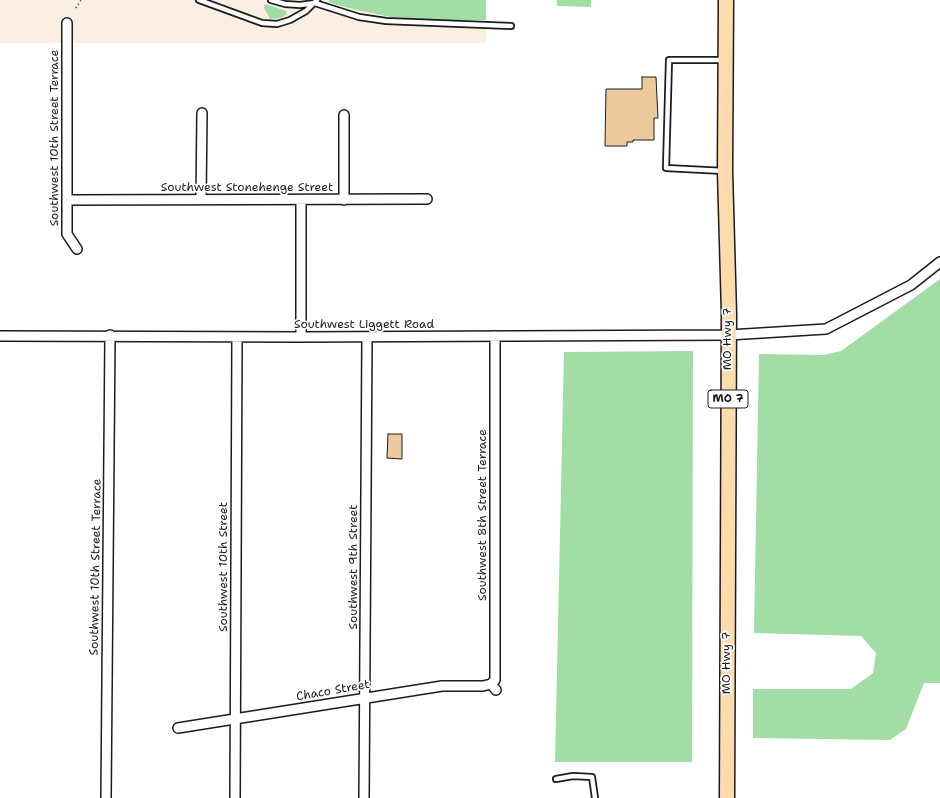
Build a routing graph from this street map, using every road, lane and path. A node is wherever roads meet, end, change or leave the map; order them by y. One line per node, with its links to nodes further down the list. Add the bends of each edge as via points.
1 (81, 0): 6 (path)
2 (199, 0): 5 (lane, via 262,23 277,24 306,11)
3 (271, 0): 5 (lane, via 300,5)
4 (726, 0): 9 (main road, MO Hwy 7 / MO 7)
5 (316, 1): 8 (lane, via 359,17 386,21)
6 (76, 8)
7 (67, 23): 15 (street, Southwest 10th Street Terrace)
8 (511, 26)
9 (726, 60): 12 (main road, MO Hwy 7 / MO 7); 12 (lane, via 669,60 666,168)
10 (202, 112): 13 (street)
11 (344, 115): 16 (street)
12 (725, 171): 21 (main road, MO Hwy 7 / MO 7)
13 (201, 199): 15 (street, Southwest Stonehenge Street); 17 (street, Southwest Stonehenge Street)
14 (427, 199): 16 (street, Southwest Stonehenge Street)
15 (67, 200): 18 (street, Southwest 10th Street Terrace, via 67,234)
16 (344, 200): 17 (street, Southwest Stonehenge Street)
17 (300, 201): 25 (street)
18 (77, 250)
19 (940, 262): 21 (street, Southwest Liggett Road, via 911,285 826,328)
20 (110, 335): 22 (street, Southwest Liggett Road); 24 (street, Southwest Liggett Road); 32 (street, Southwest 10th Street Terrace)
21 (729, 335): 23 (street, Southwest Liggett Road); 36 (main road, MO Hwy 7 / MO 7)
22 (0, 336)
23 (495, 336): 26 (street, Southwest Liggett Road); 27 (street, Southwest 8th Street Terrace)
24 (237, 337): 25 (street, Southwest Liggett Road); 29 (street, Southwest 10th Street)
25 (301, 337): 26 (street, Southwest Liggett Road)
26 (367, 337): 28 (street, Southwest 9th Street)
27 (494, 687): 28 (street, Chaco Street, via 442,686)
28 (365, 697): 29 (street, Chaco Street); 34 (street, Southwest 9th Street)
29 (236, 720): 30 (street, Chaco Street); 33 (street, Southwest 10th Street)
30 (178, 728)
31 (556, 779): 35 (lane, via 573,776 592,777)
32 (106, 798)
33 (235, 798)
34 (364, 798)
35 (595, 798)
36 (727, 798)

